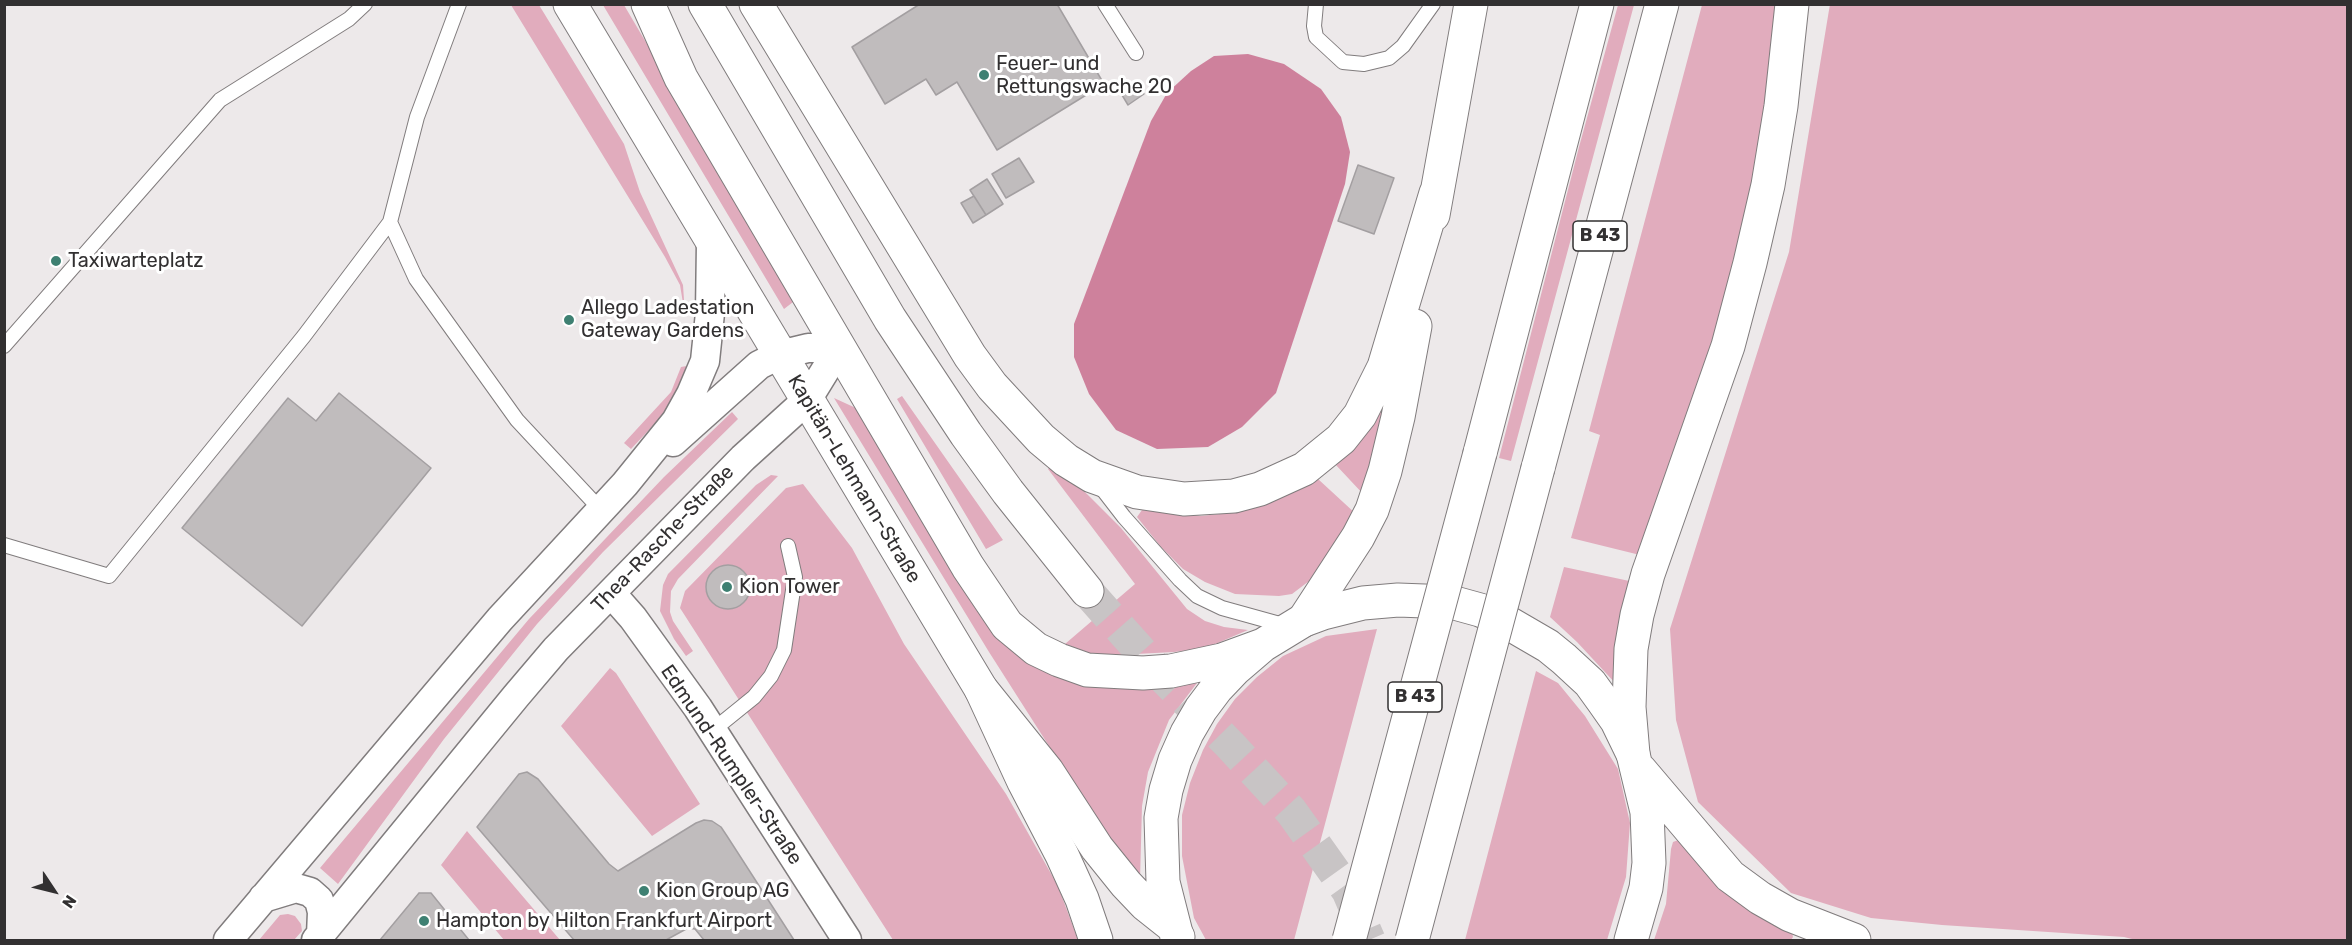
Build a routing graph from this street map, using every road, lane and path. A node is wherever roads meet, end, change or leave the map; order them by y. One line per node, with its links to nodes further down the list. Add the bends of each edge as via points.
1 (365, 4): 18 (lane, via 349,19 220,100)
2 (459, 4): 16 (lane, via 417,117)
3 (570, 4): 17 (main road, Kapitän-Lehmann-Straße)
4 (648, 4): 19 (main road, via 681,78)
5 (705, 4): 27 (main road, via 896,328 1008,492)
6 (756, 4): 22 (main road, via 970,356 1041,439)
7 (1105, 4): 14 (lane)
8 (1316, 4): 9 (lane, via 1317,37 1342,62 1364,64 1389,58 1403,46)
9 (1433, 4)
10 (1471, 4): 15 (main road)
11 (1597, 4): 40 (main road, B 43, bridge)
12 (1662, 4): 41 (main road, B 43, bridge)
13 (1792, 4): 33 (main road, via 1768,185 1750,263 1728,346 1637,615 1631,649 1629,707)
14 (1136, 53)
15 (1436, 193): 22 (main road, via 1384,367 1360,415 1318,459 1260,489 1209,498 1159,496); 29 (main road, via 1424,279 1385,471 1358,537)
16 (390, 222): 24 (lane, via 416,279 517,420); 25 (lane, via 304,336 109,576)
17 (711, 242): 20 (main road, Kapitän-Lehmann-Straße); 23 (street, via 705,361 676,421)
18 (4, 346)
19 (839, 348): 20 (street, via 808,348); 21 (street, Thea-Rasche-Straße); 30 (main road, via 985,594 1007,625 1036,650 1087,670 1143,673 1200,666)
20 (779, 355): 21 (main road, Kapitän-Lehmann-Straße); 23 (street, via 740,380)
21 (807, 400): 28 (street, Thea-Rasche-Straße); 31 (main road, Kapitän-Lehmann-Straße)
22 (1092, 476): 29 (lane, via 1197,596 1222,608)
23 (625, 484): 24 (street)
24 (601, 510): 34 (street, via 500,619)
25 (4, 545)
26 (788, 546): 32 (lane, via 795,577 784,650 771,676 754,697)
27 (1087, 591)
28 (611, 593): 32 (street, Edmund-Rumpler-Straße); 36 (street, Thea-Rasche-Straße, via 516,696)
29 (1298, 624): 30 (main road); 33 (main road, via 1323,613 1380,600 1451,602 1480,609 1548,646 1590,683)
30 (1263, 645): 35 (main road, via 1216,689 1186,733 1166,790 1161,818 1163,882)
31 (981, 688): 35 (main road, Kapitän-Lehmann-Straße, via 1047,771 1097,848); 39 (main road, via 1082,899)
32 (712, 731): 38 (street, Edmund-Rumpler-Straße)
33 (1635, 760): 42 (main road, via 1647,812 1649,863); 43 (main road, via 1730,876 1790,915)
34 (263, 898): 36 (street, Thea-Rasche-Straße, via 296,888 310,892 319,900); 37 (street)
35 (1177, 936)
36 (319, 938)
37 (228, 940)
38 (847, 940)
39 (1096, 940)
40 (1349, 940)
41 (1413, 940)
42 (1631, 940)
43 (1854, 940)

